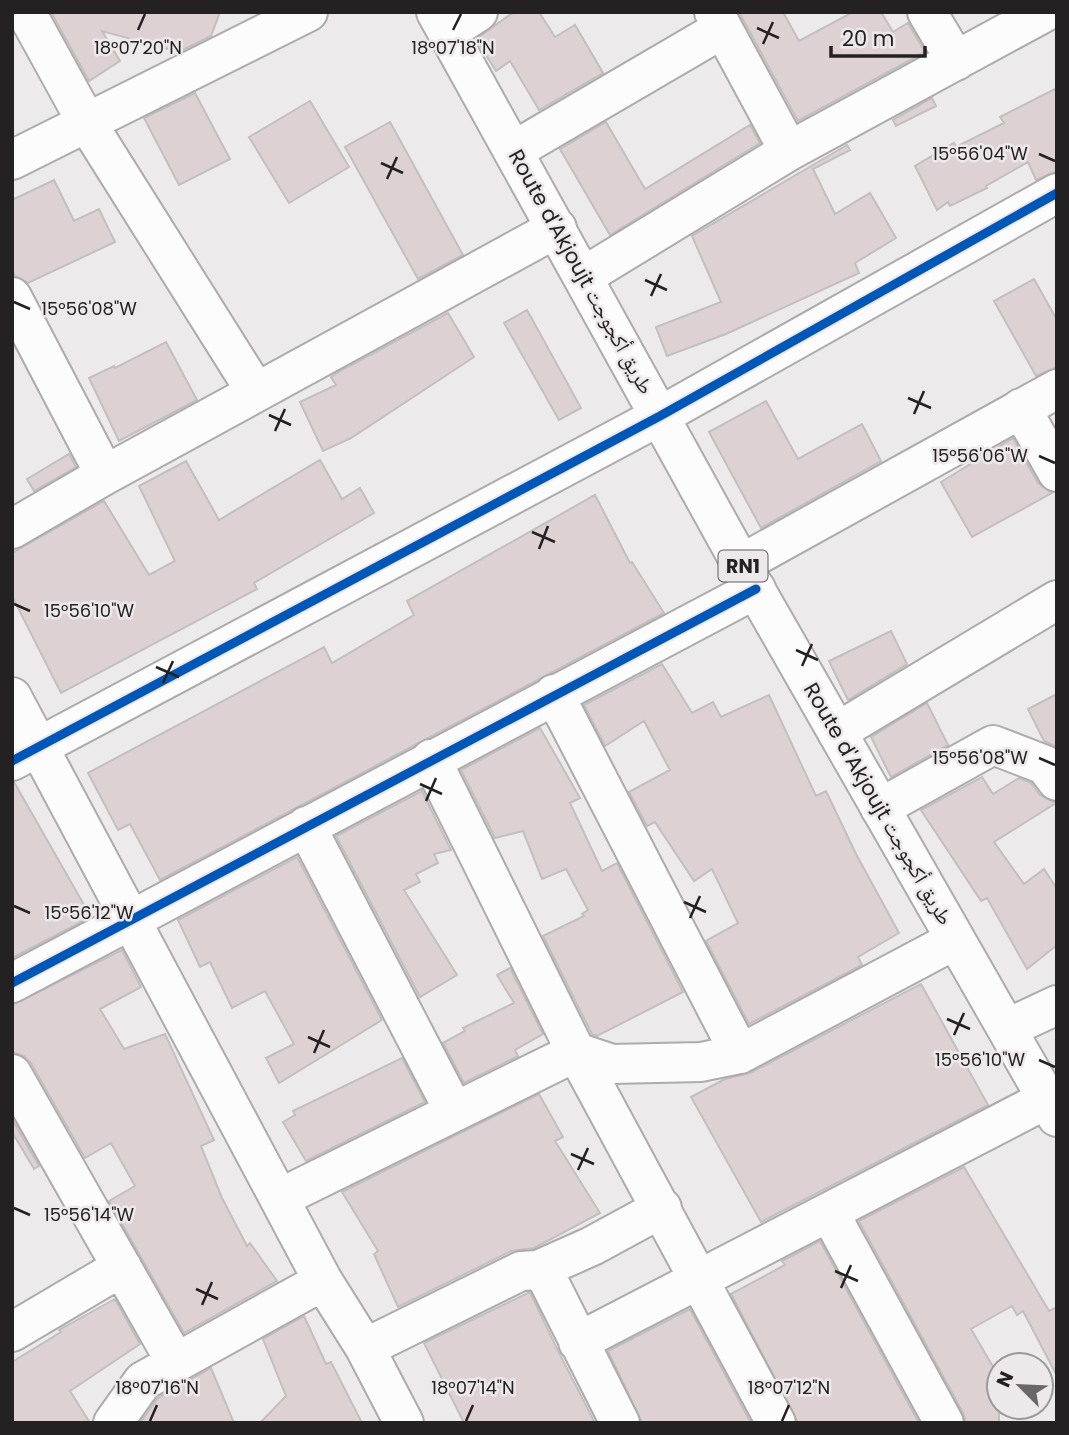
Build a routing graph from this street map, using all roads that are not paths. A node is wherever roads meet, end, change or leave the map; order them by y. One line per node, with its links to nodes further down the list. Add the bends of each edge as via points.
1 (26, 12): 8 (main road)
2 (308, 12): 8 (main road)
3 (927, 12): 7 (main road)
4 (1045, 12): 7 (main road)
5 (454, 19): 9 (main road, Route d'Akjoujt طريق أكجوجت / RN1)
6 (718, 20): 9 (main road); 10 (main road)
7 (956, 61): 10 (main road)
8 (87, 123): 11 (main road); 17 (main road)
9 (513, 151): 13 (main road, Route d'Akjoujt طريق أكجوجت / RN1)
10 (789, 151): 14 (main road)
11 (12, 160)
12 (1057, 193): 19 (main road)
13 (557, 228): 14 (main road, Route d'Akjoujt طريق أكجوجت / RN1); 17 (main road)
14 (584, 276): 19 (main road, Route d'Akjoujt طريق أكجوجت / RN1)
15 (12, 297): 21 (main road)
16 (1057, 389): 18 (main road)
17 (256, 392): 21 (main road)
18 (1021, 408): 20 (main road); 23 (main road)
19 (660, 416): 23 (main road, Route d'Akjoujt طريق أكجوجت / RN1); 28 (main road)
20 (1057, 472)
21 (105, 475): 22 (main road)
22 (12, 529)
23 (749, 576): 25 (main road); 27 (main road, Route d'Akjoujt طريق أكجوجت / RN1)
24 (1056, 603): 27 (main road)
25 (554, 694): 29 (main road); 39 (main road)
26 (12, 697): 28 (main road)
27 (837, 732): 31 (main road, Route d'Akjoujt طريق أكجوجت / RN1)
28 (25, 754): 33 (main road)
29 (431, 759): 32 (main road); 38 (main road)
30 (1053, 768): 31 (main road, via 993,745)
31 (880, 808): 34 (main road, Route d'Akjoujt طريق أكجوجت / RN1)
32 (306, 825): 33 (main road); 42 (main road)
33 (133, 919): 35 (main road); 43 (main road)
34 (955, 940): 37 (main road, Route d'Akjoujt طريق أكجوجت / RN1); 39 (main road)
35 (12, 983)
36 (1057, 1005): 37 (main road)
37 (1008, 1028): 41 (main road, Route d'Akjoujt طريق أكجوجت / RN1)
38 (576, 1052): 39 (main road, via 612,1064 701,1062); 42 (main road); 44 (main road)
39 (740, 1054)
40 (12, 1074): 46 (main road)
41 (1052, 1108): 45 (main road)
42 (454, 1111): 43 (main road)
43 (280, 1198): 49 (main road)
44 (662, 1208): 47 (main road); 48 (main road)
45 (829, 1212): 48 (main road); 58 (main road)
46 (122, 1267): 50 (main road); 53 (main road)
47 (538, 1270): 51 (main road, via 547,1278); 52 (main road, via 520,1271)
48 (700, 1278): 51 (main road); 57 (main road)
49 (323, 1281): 52 (main road); 53 (main road)
50 (12, 1332)
51 (578, 1342): 56 (main road)
52 (365, 1348): 55 (main road)
53 (175, 1361): 54 (main road, via 143,1381)
54 (113, 1423)
55 (404, 1423)
56 (620, 1423)
57 (776, 1423)
58 (944, 1423)

